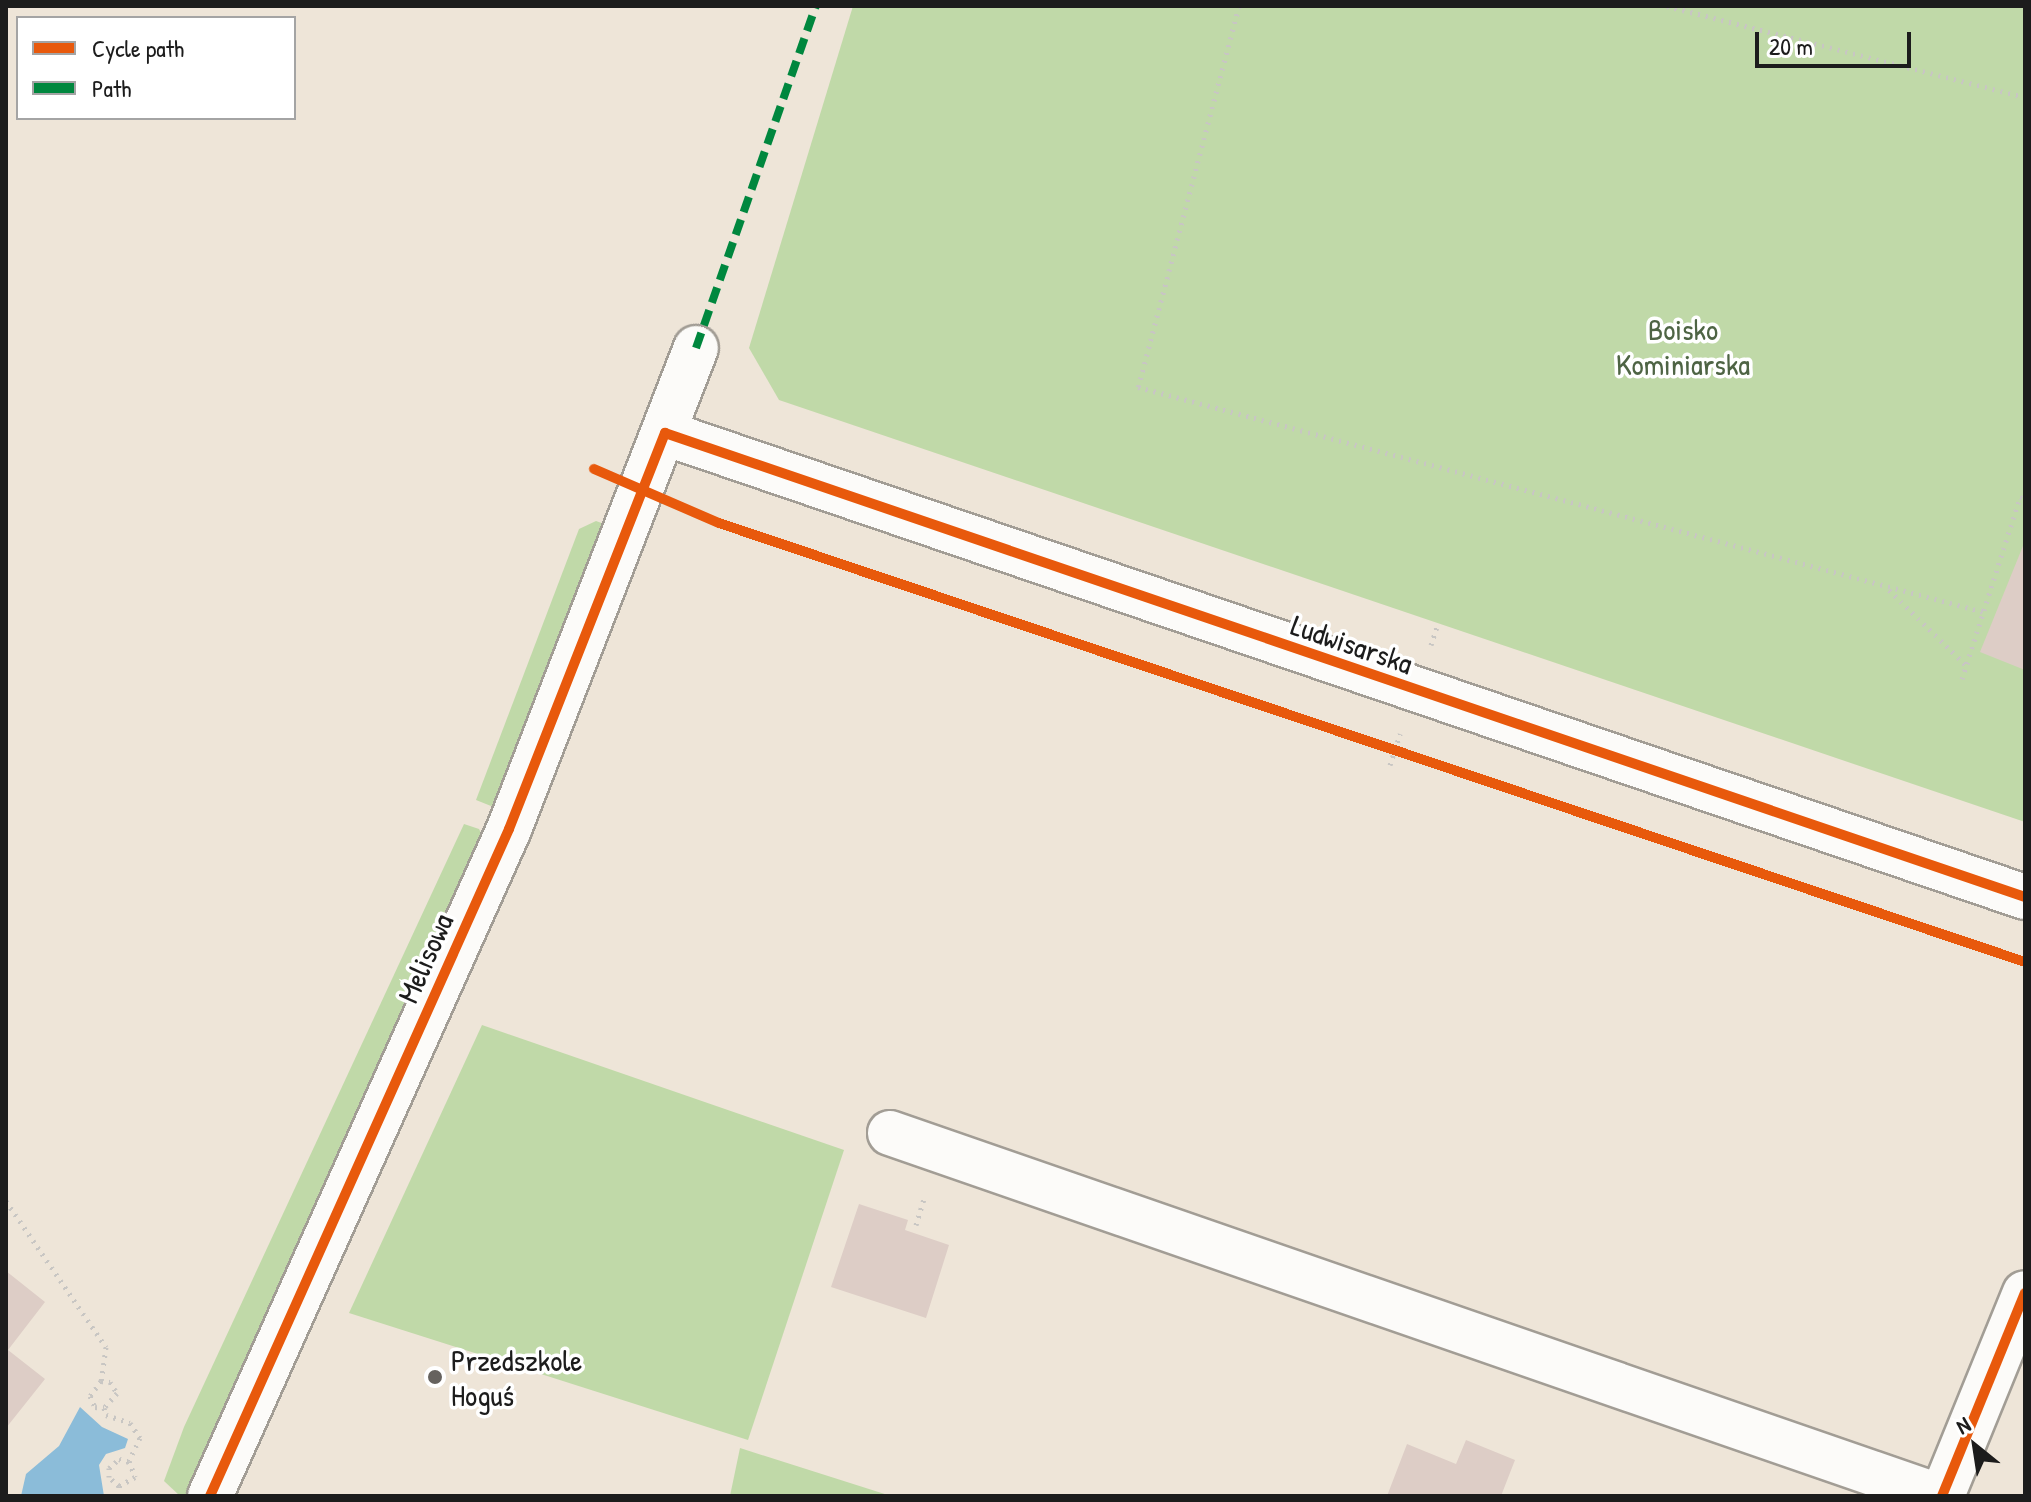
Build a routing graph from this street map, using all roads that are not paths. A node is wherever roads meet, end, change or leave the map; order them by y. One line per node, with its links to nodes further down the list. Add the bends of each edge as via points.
1 (696, 348): 2 (street, Melisowa)
2 (665, 433): 3 (street, Ludwisarska); 6 (street, Melisowa, via 509,829)
3 (2025, 897)
4 (890, 1133): 7 (street)
5 (2025, 1293): 7 (street)
6 (210, 1496)
7 (1940, 1496)

